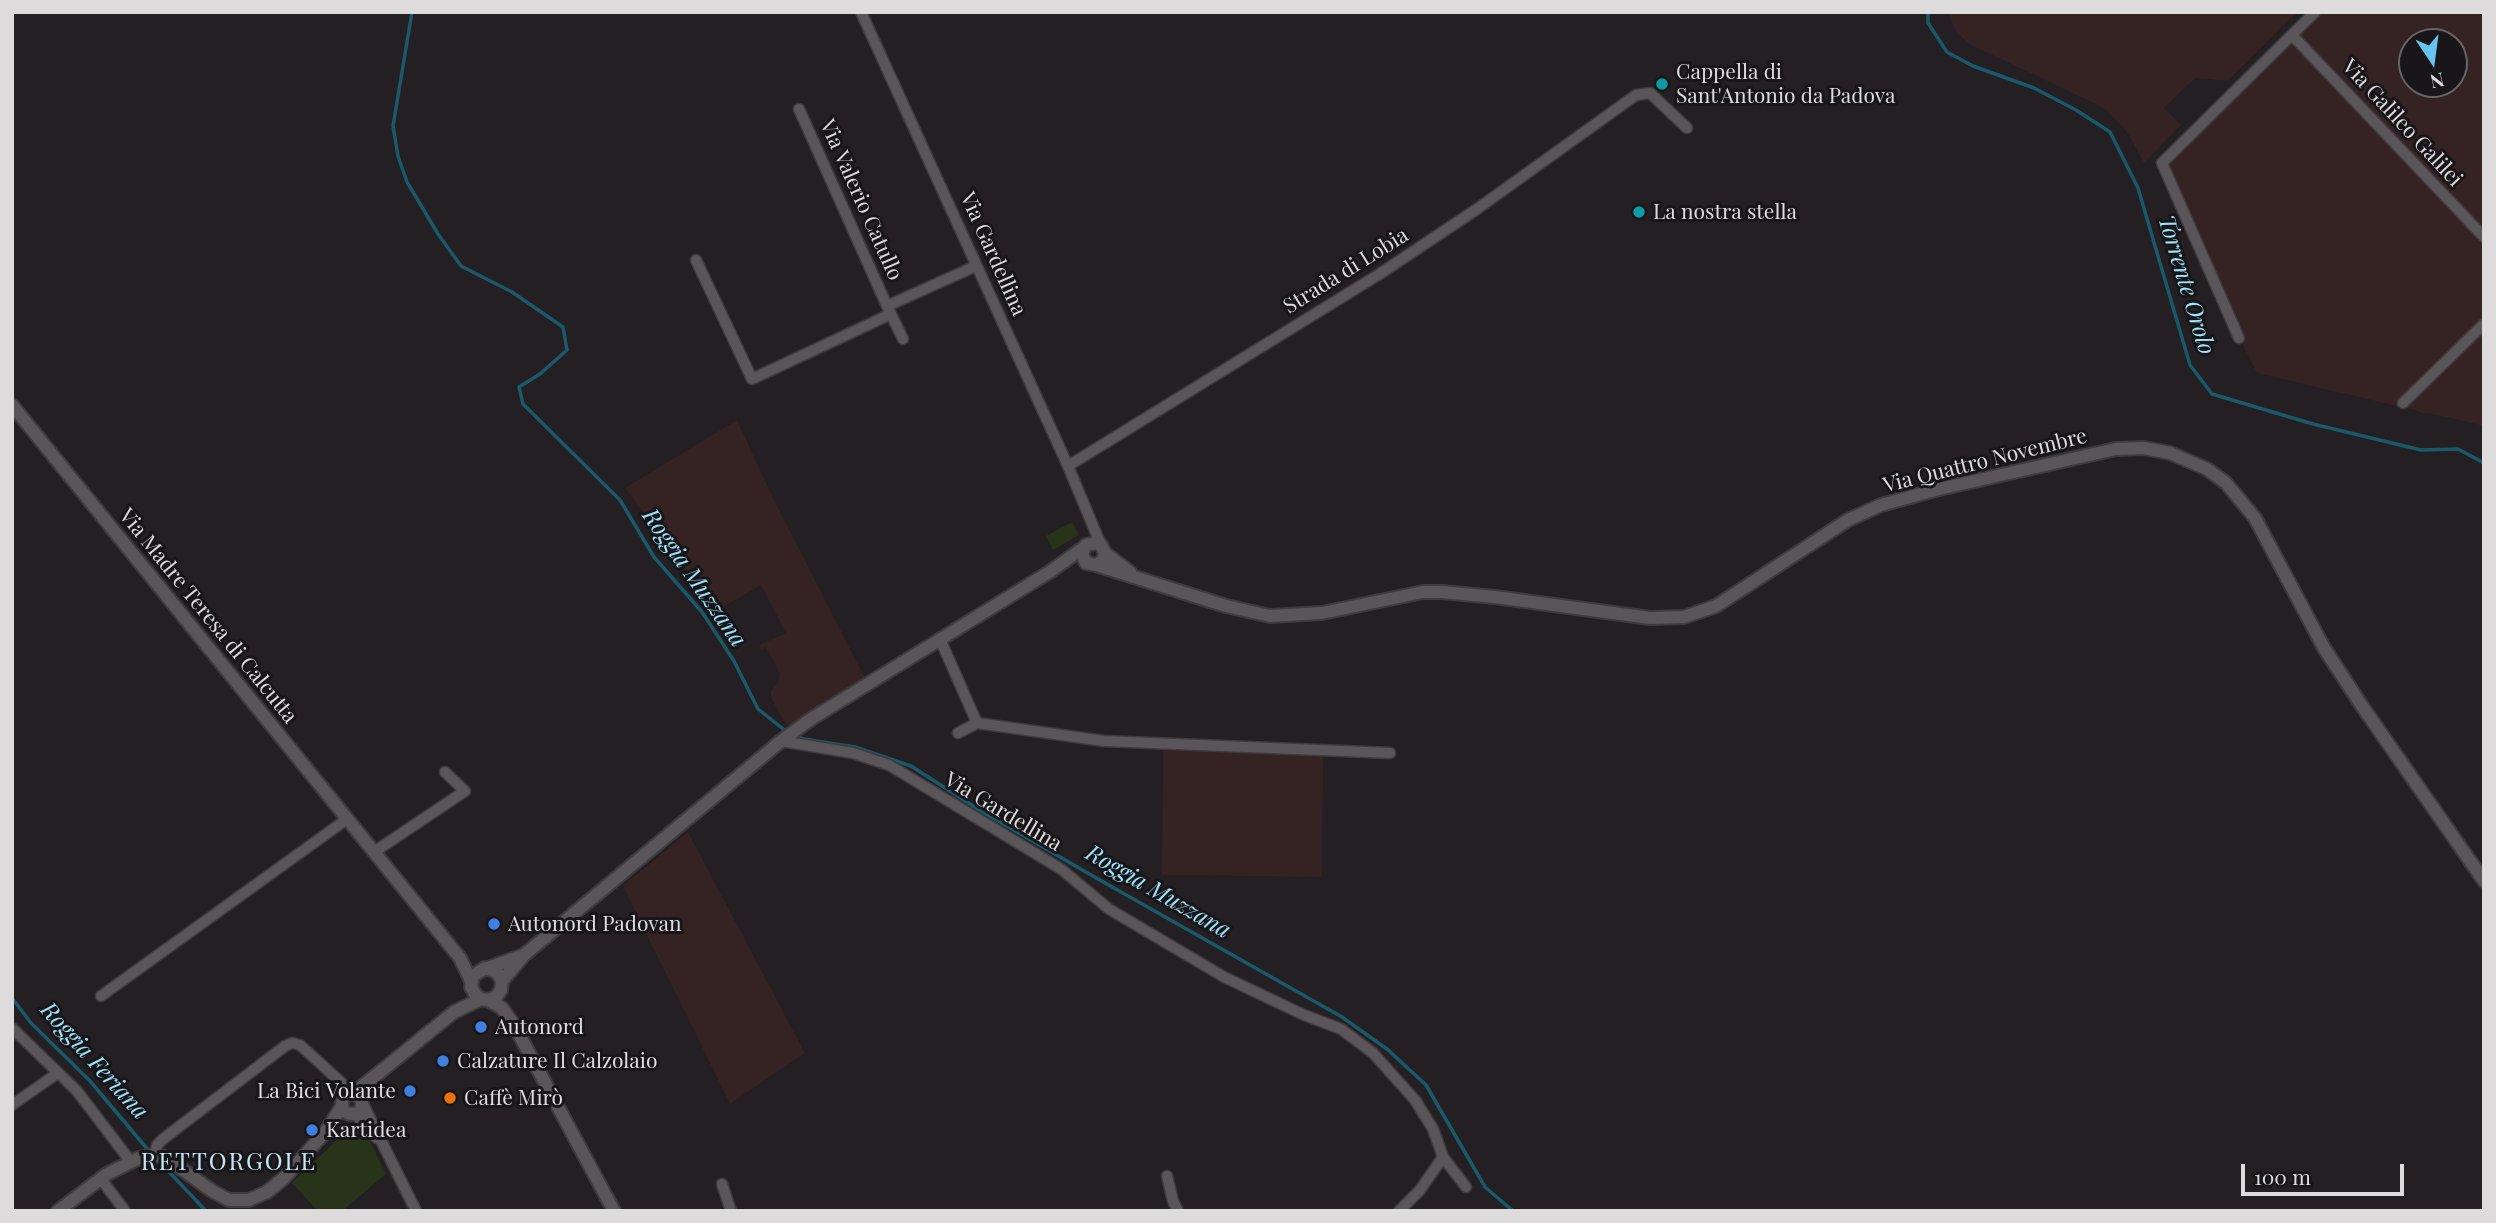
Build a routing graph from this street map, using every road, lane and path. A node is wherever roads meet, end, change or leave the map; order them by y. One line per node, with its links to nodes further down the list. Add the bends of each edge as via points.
1 (861, 12): 8 (street, Via Gardellina)
2 (2315, 12): 3 (street)
3 (2292, 35): 6 (street, Via Galileo Galilei); 11 (street, via 2162,163)
4 (799, 108): 9 (street, Via Valerio Catullo)
5 (1687, 128): 15 (street, Strada di Lobia, via 1650,93 1636,95 1378,275)
6 (2484, 237)
7 (696, 260): 9 (street, Via Valerio Catullo, via 752,379)
8 (976, 266): 9 (street, Via Valerio Catullo); 15 (street, Via Gardellina)
9 (889, 310): 12 (street, Via Valerio Catullo)
10 (2484, 324): 13 (street)
11 (2239, 338)
12 (902, 340)
13 (2403, 403)
14 (12, 405): 28 (street, Via Madre Teresa di Calcutta)
15 (1068, 466): 16 (street, Via Gardellina)
16 (1089, 513): 17 (street, Via Gardellina); 18 (street, Via Gardellina)
17 (1085, 547): 18 (street, via 1091,542); 19 (street, via 1084,561); 20 (street)
18 (1103, 549): 19 (street, via 1103,561); 21 (street, Via Quattro Novembre)
19 (1094, 565): 20 (street); 21 (street, Via Quattro Novembre)
20 (1051, 571): 22 (street)
21 (1141, 580): 30 (street, Via Quattro Novembre, via 1270,616 1322,613 1442,592 1650,618 1684,617 1716,606 1849,520 1881,505 2116,449 2169,453 2207,469 2249,509 2324,648)
22 (940, 639): 23 (street); 25 (street)
23 (977, 723): 24 (street); 26 (street, via 1104,741)
24 (958, 733)
25 (785, 737): 31 (street); 46 (street, Via Gardellina, via 889,765 1061,869 1108,909 1224,977 1340,1029 1373,1053 1415,1100)
26 (1390, 752)
27 (446, 772): 29 (street, via 465,791)
28 (347, 819): 29 (street, Via Madre Teresa di Calcutta); 36 (street)
29 (374, 852): 32 (street, Via Madre Teresa di Calcutta)
30 (2484, 881)
31 (524, 955): 33 (street); 34 (street)
32 (460, 958): 33 (street, Via Madre Teresa di Calcutta); 35 (street, Via Madre Teresa di Calcutta)
33 (486, 968): 34 (street, via 497,972); 35 (street, via 476,972)
34 (502, 981): 37 (street, via 499,994)
35 (471, 982): 37 (street, via 472,991); 38 (street)
36 (101, 996)
37 (485, 999): 38 (street); 55 (street, via 502,1008 514,1025)
38 (454, 1012): 41 (street)
39 (12, 1028): 40 (street)
40 (58, 1073): 42 (street); 47 (street)
41 (357, 1097): 43 (street, via 360,1111); 43 (street, via 344,1097); 44 (street); 45 (street, via 300,1045 292,1043 163,1139)
42 (12, 1105)
43 (349, 1111): 44 (street); 45 (street, via 284,1178 249,1200 220,1196)
44 (384, 1146): 54 (street)
45 (155, 1155): 47 (street)
46 (1443, 1157): 51 (street, Via Gardellina); 58 (street)
47 (135, 1160): 49 (street)
48 (1167, 1176): 57 (street)
49 (101, 1179): 52 (street); 53 (street)
50 (722, 1184): 56 (street)
51 (1466, 1187)
52 (58, 1211)
53 (125, 1211)
54 (416, 1211)
55 (614, 1211)
56 (731, 1211)
57 (1178, 1211)
58 (1399, 1211)

